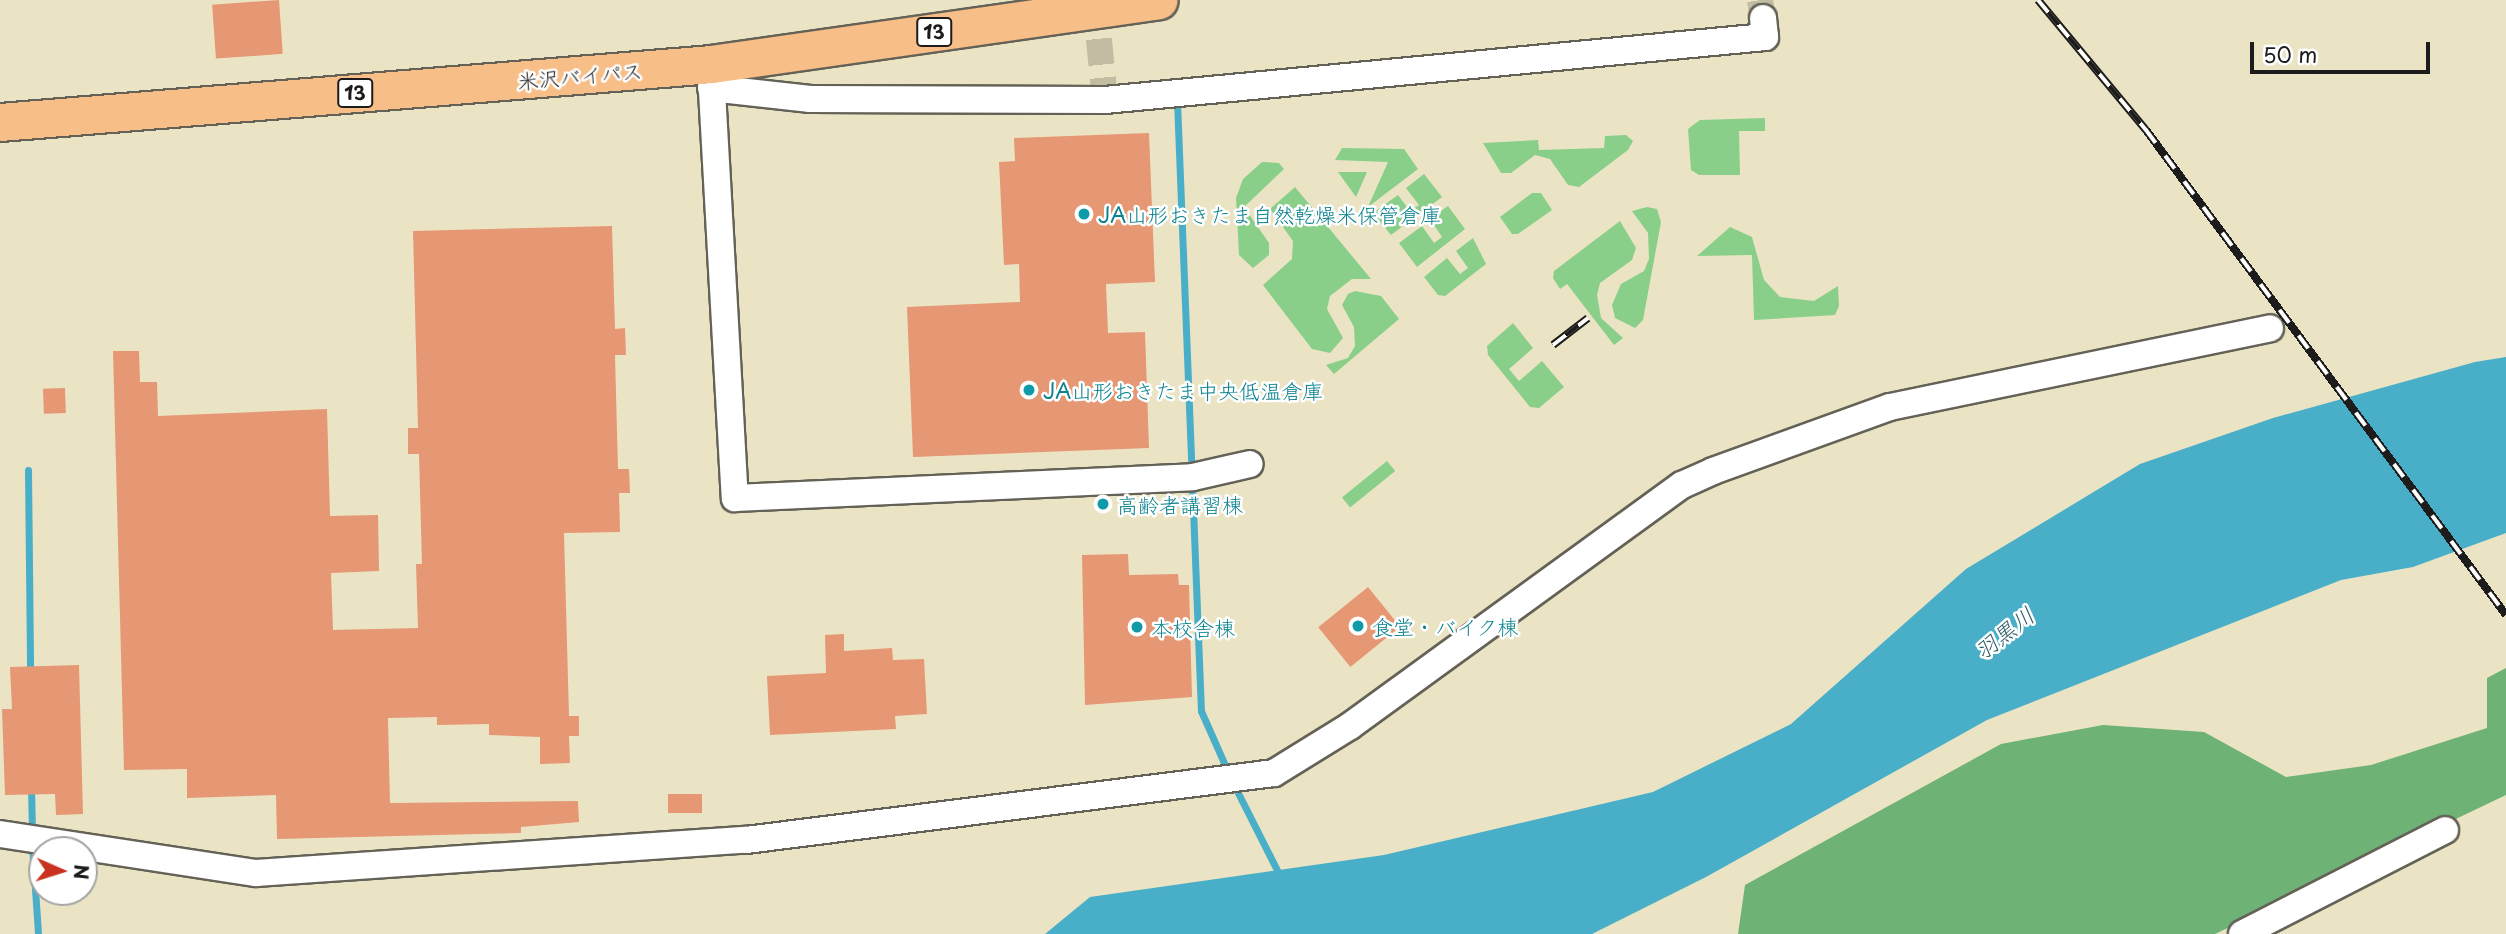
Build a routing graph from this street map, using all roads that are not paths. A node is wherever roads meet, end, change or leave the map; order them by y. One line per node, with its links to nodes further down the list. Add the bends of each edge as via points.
1 (1158, 0): 3 (highway, 米沢バイパス / 13)
2 (1763, 18): 3 (street, via 1765,37 1105,100 810,99)
3 (711, 76): 4 (highway, 米沢バイパス / 13); 6 (street, via 735,498 1186,477)
4 (0, 122)
5 (2270, 328): 8 (street, via 1890,407 1713,471 1682,485 1350,726 1274,773 746,840 256,873)
6 (1250, 464)
7 (2445, 830): 9 (street)
8 (0, 834)
9 (2242, 934)

